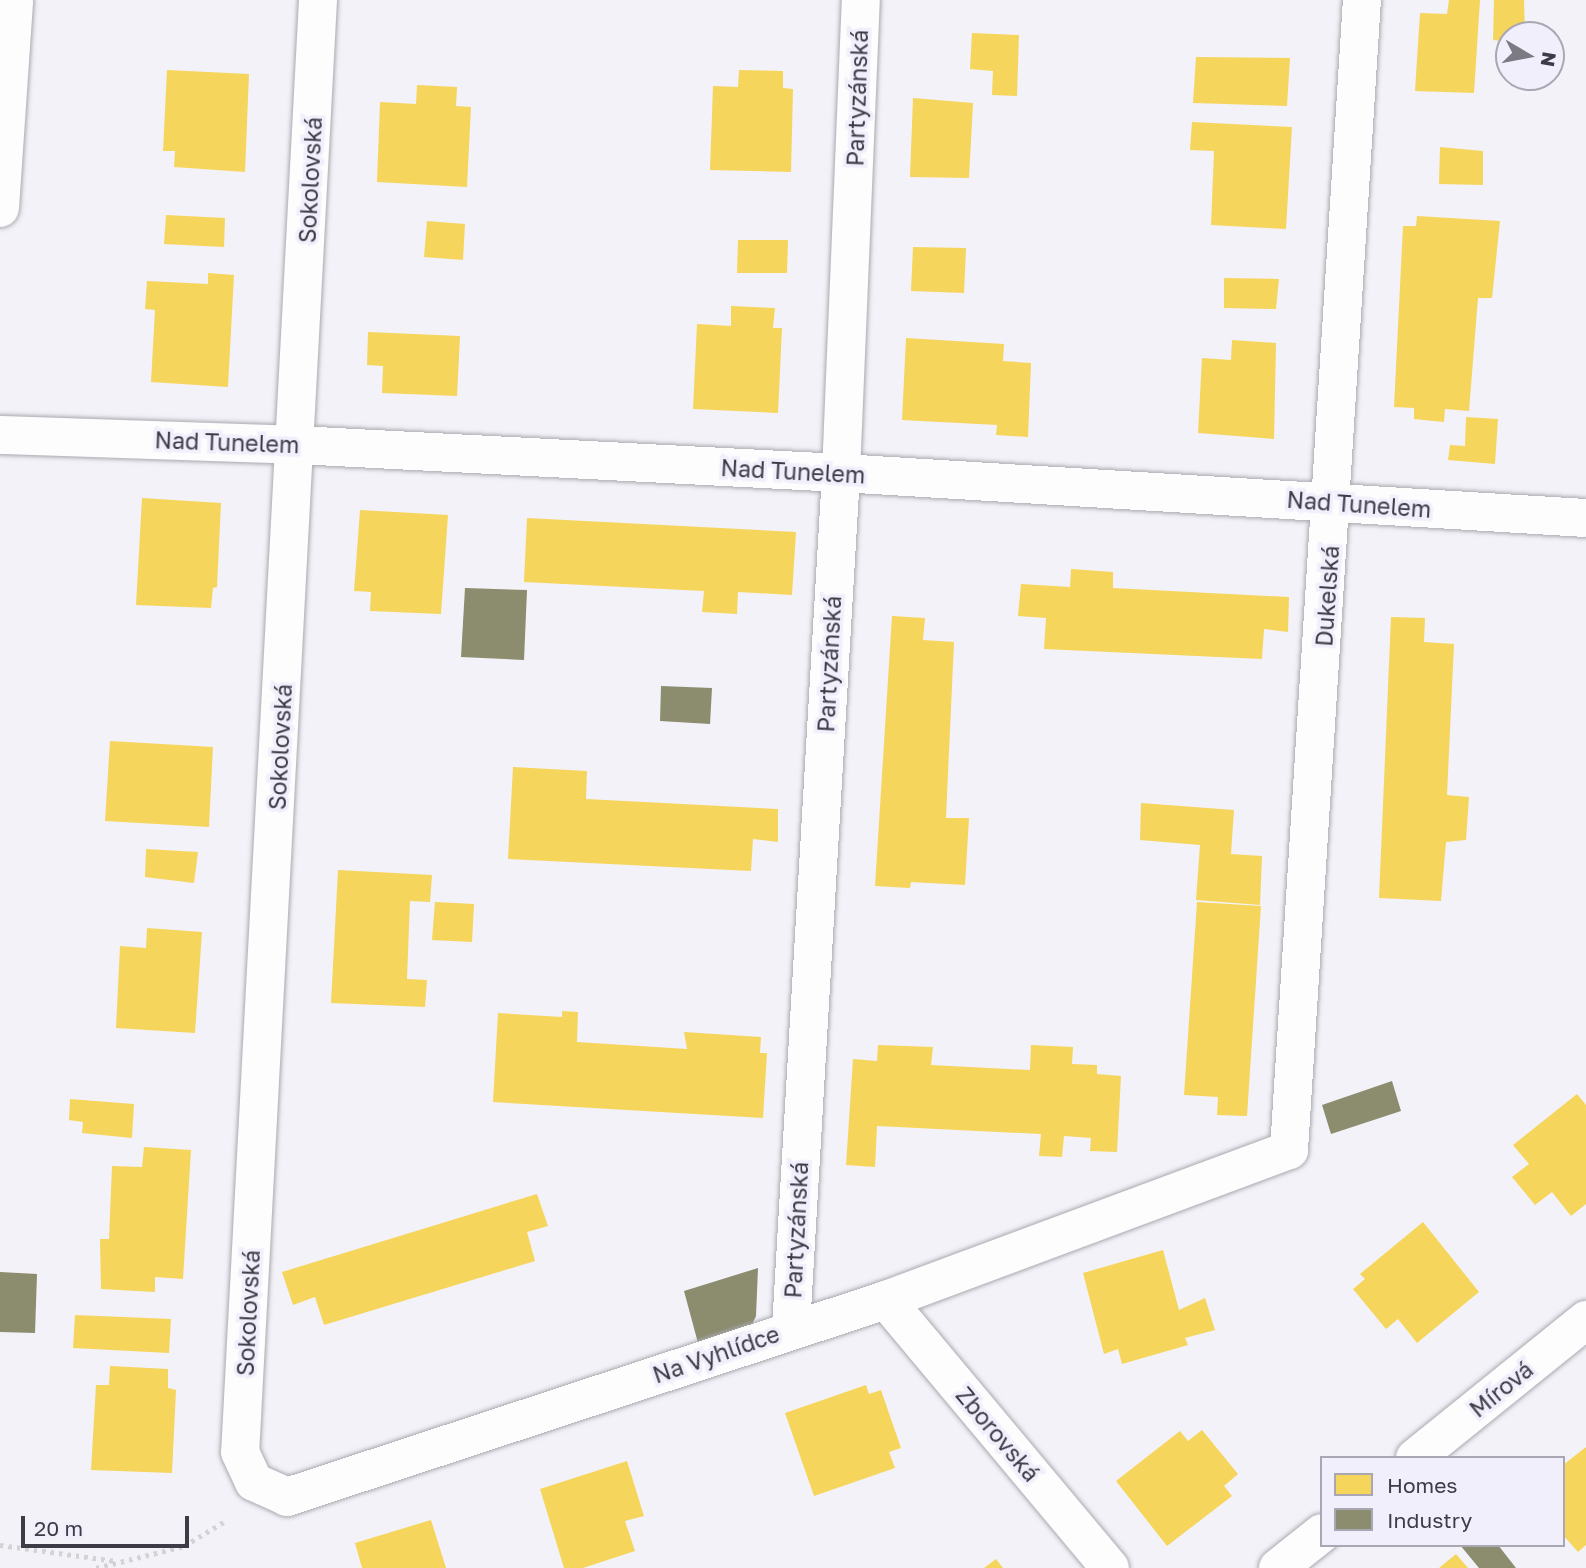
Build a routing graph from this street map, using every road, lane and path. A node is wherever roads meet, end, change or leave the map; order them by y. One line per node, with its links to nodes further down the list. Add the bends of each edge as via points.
1 (14, 0): 5 (street)
2 (318, 0): 7 (street, Sokolovská)
3 (861, 0): 8 (street, Partyzánská)
4 (1363, 0): 9 (street, Dukelská)
5 (0, 208)
6 (0, 435): 7 (street, Nad Tunelem)
7 (297, 445): 8 (street, Nad Tunelem); 16 (street, Sokolovská, via 240,1445 243,1465)
8 (841, 473): 9 (street, Nad Tunelem); 14 (street, Partyzánská)
9 (1333, 502): 10 (street, Nad Tunelem); 11 (street, Dukelská)
10 (1586, 518)
11 (1289, 1150): 12 (street, Na Vyhlídce)
12 (886, 1300): 14 (street, Na Vyhlídce); 21 (street, Zborovská)
13 (1586, 1320): 15 (street, Mírová)
14 (791, 1328): 16 (street, Na Vyhlídce, via 302,1496 279,1496)
15 (1417, 1456)
16 (259, 1487): 19 (path, via 224,1522 184,1546)
17 (1320, 1535): 22 (street)
18 (0, 1545): 19 (path)
19 (120, 1562): 20 (path)
20 (96, 1568)
21 (1110, 1568)
22 (1279, 1568)

